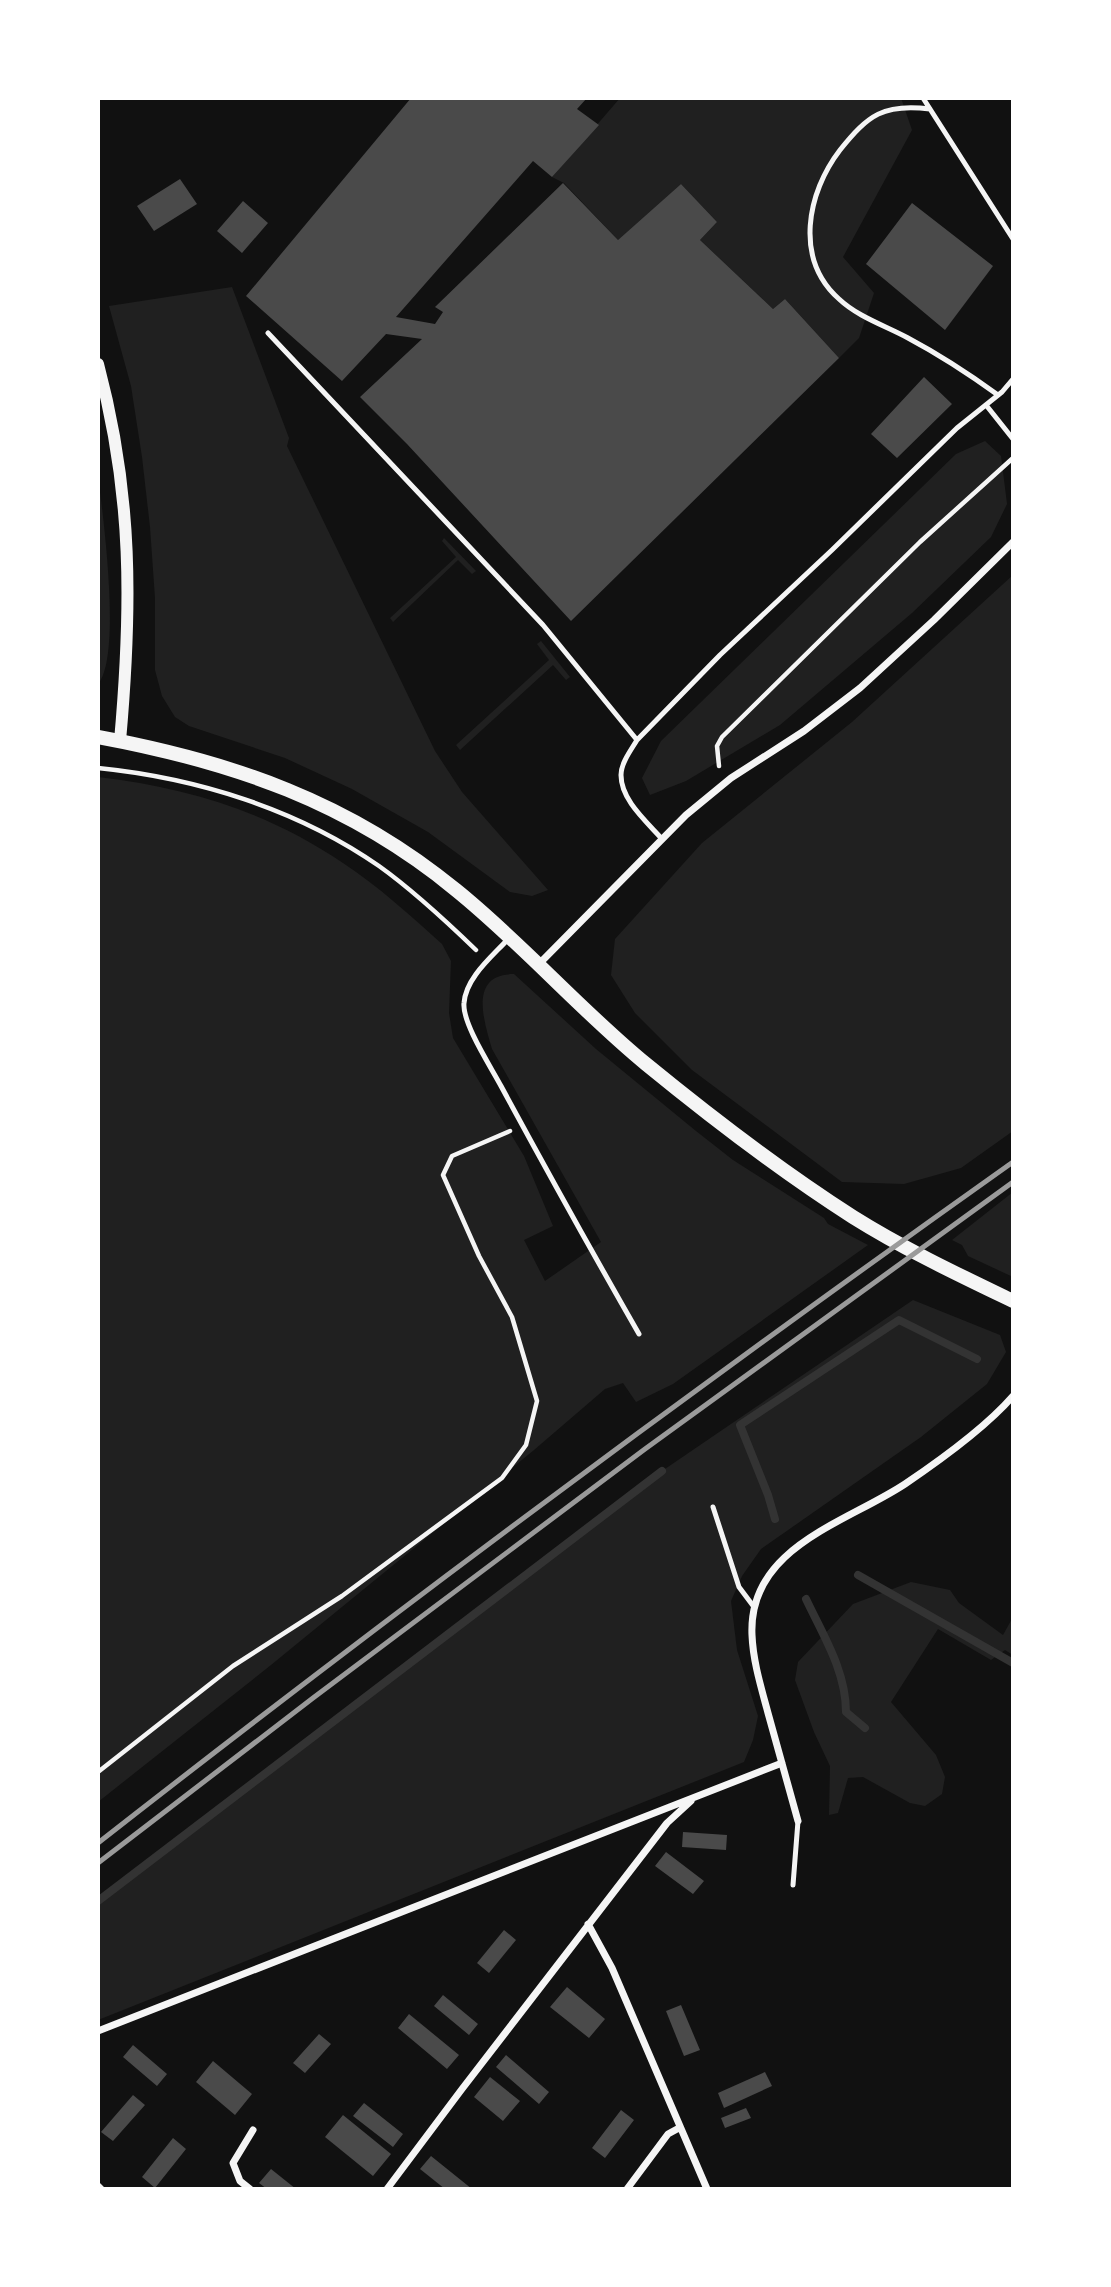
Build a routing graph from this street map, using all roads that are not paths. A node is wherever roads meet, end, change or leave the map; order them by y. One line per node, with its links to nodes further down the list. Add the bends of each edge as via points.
1 (923, 98): 2 (lane)
2 (930, 109): 3 (lane); 7 (lane, via 885,110 855,131 831,162 810,214 812,258 839,299 954,363)
3 (1013, 239)
4 (268, 333): 12 (lane, via 517,597)
5 (98, 364): 13 (street, via 117,451 126,522 128,620)
6 (1013, 379): 7 (lane)
7 (998, 395): 8 (lane)
8 (986, 405): 9 (lane); 12 (lane, via 720,655)
9 (1013, 439)
10 (1013, 542): 14 (street, via 860,688 723,785)
11 (98, 737): 13 (main road)
12 (637, 740): 14 (lane, via 621,774 628,800)
13 (120, 741): 15 (main road, via 222,765 318,802 430,869)
14 (662, 839): 16 (street)
15 (509, 938): 16 (main road); 18 (lane, via 468,987 464,1005 469,1023)
16 (538, 966): 17 (main road, via 647,1065 763,1154 853,1216)
17 (1013, 1301)
18 (639, 1334)
19 (1013, 1396): 21 (street, via 906,1484 797,1546 771,1572)
20 (713, 1507): 21 (lane, via 739,1587)
21 (754, 1608): 22 (street, via 753,1647)
22 (782, 1763): 23 (street); 24 (street)
23 (694, 1798): 26 (street, via 667,1823); 27 (street)
24 (798, 1821): 25 (lane)
25 (793, 1885)
26 (588, 1924): 28 (street, via 612,1968); 31 (street)
27 (98, 2031)
28 (679, 2128): 32 (street, via 668,2134); 33 (street)
29 (253, 2130): 30 (street, via 233,2163)
30 (250, 2189)
31 (387, 2189)
32 (626, 2189)
33 (707, 2189)

